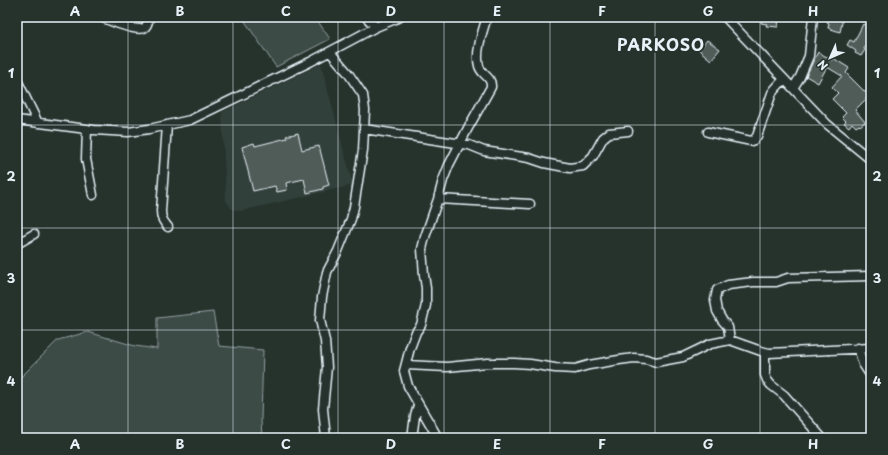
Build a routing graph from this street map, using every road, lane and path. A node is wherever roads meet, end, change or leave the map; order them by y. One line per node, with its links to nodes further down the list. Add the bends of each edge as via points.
1 (101, 17): 2 (street, via 142,29 147,25)
2 (148, 17)
3 (366, 17): 8 (street)
4 (400, 17): 8 (street)
5 (487, 17): 20 (street, via 478,57 480,69 490,79 491,87)
6 (725, 17): 10 (street)
7 (813, 17): 12 (street, via 809,56)
8 (376, 27): 9 (street)
9 (330, 52): 15 (street, via 200,116); 17 (street, via 363,95)
10 (784, 79): 12 (street); 19 (street, via 772,93 754,140)
11 (17, 80): 14 (street)
12 (793, 88): 21 (street, via 827,124)
13 (17, 120): 14 (street)
14 (38, 123): 16 (street)
15 (167, 125): 16 (street, via 128,132); 25 (street, via 161,218)
16 (87, 129): 22 (street, via 86,159)
17 (364, 129): 20 (street); 36 (street, via 354,208 327,272 322,297 320,320 327,367 323,409)
18 (628, 131): 20 (street, via 609,133 603,138 594,156 583,166 570,168 484,151)
19 (708, 132)
20 (460, 143): 23 (street, via 443,180)
21 (871, 160)
22 (93, 196)
23 (438, 199): 24 (street); 33 (street, via 422,249 426,305)
24 (530, 204)
25 (168, 227)
26 (34, 234): 27 (street)
27 (17, 244)
28 (871, 276): 29 (street, via 788,278 776,282 728,285 717,290 714,300 717,311 728,327)
29 (730, 340): 32 (street); 33 (street, via 710,344 683,358 656,362 634,358 575,369 514,362 447,367)
30 (858, 348): 31 (street); 32 (street); 34 (street, via 863,364)
31 (871, 348)
32 (765, 352): 39 (street, via 767,380 784,395)
33 (406, 365): 35 (street, via 404,371 408,386)
34 (871, 376)
35 (418, 405): 37 (street); 38 (street)
36 (326, 438)
37 (412, 438)
38 (438, 438)
39 (822, 438)

